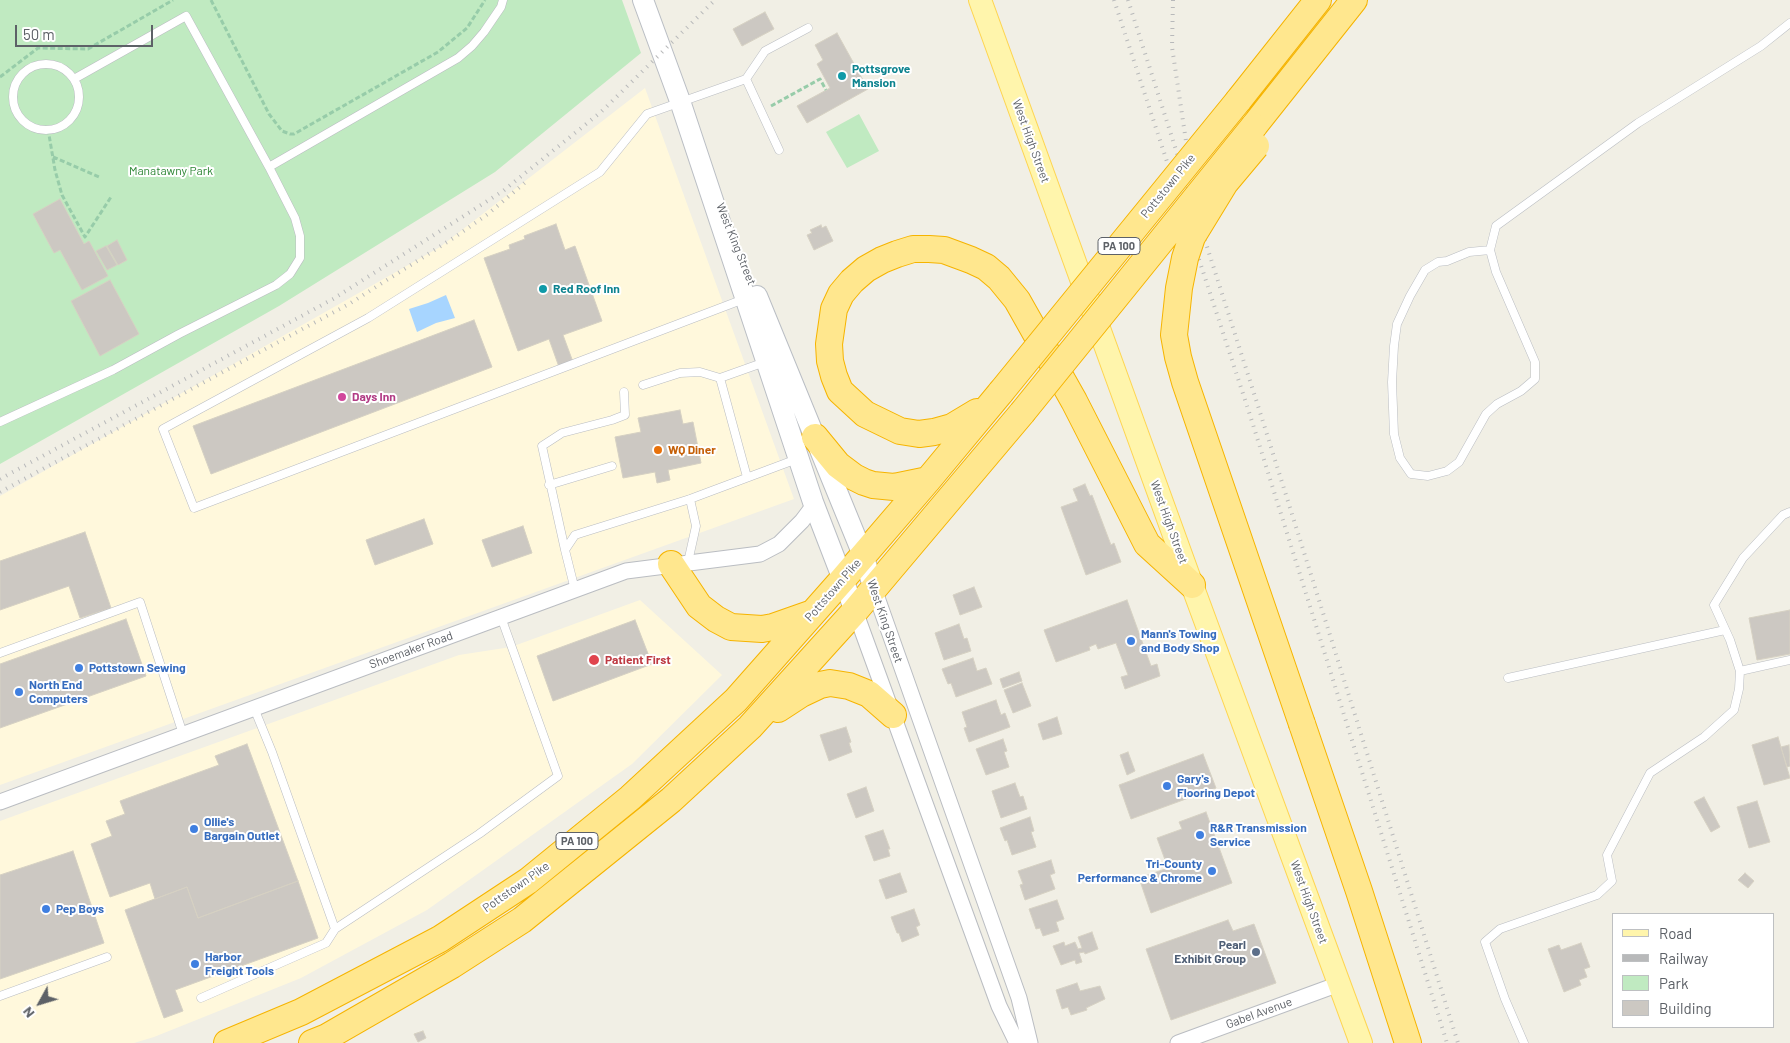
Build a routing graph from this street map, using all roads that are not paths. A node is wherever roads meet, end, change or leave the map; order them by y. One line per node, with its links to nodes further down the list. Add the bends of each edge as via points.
1 (503, 0): 14 (lane, via 484,32 458,58)
2 (643, 0): 10 (main road, West King Street)
3 (980, 0): 36 (main road, West High Street)
4 (1318, 0): 21 (highway, Pottstown Pike / PA 100, bridge)
5 (1354, 0): 12 (highway, PA 100)
6 (1790, 24): 15 (lane, via 1761,46 1638,123 1533,198 1496,226)
7 (808, 28): 9 (lane, via 765,51)
8 (74, 79): 8 (lane, via 66,71 45,64 24,72 14,92 18,113 32,127 48,129 63,125 71,118 79,100); 14 (lane, via 186,16)
9 (746, 79): 10 (lane); 13 (lane)
10 (680, 101): 11 (main road, West King Street); 16 (lane, via 647,114 600,172 512,229 368,318 163,430 194,508)
11 (687, 122): 16 (main road, West King Street); 23 (main road, West King Street)
12 (1255, 136): 37 (highway, PA 100, bridge); 63 (highway, bridge, via 1192,237 1179,288 1174,335 1185,382)
13 (779, 150)
14 (269, 167): 22 (lane, via 295,218 300,236 300,258 290,274 276,285 113,370)
15 (1490, 250): 15 (lane, via 1496,272 1535,362 1535,379 1486,414 1459,462 1428,476 1411,474 1400,458 1394,434 1392,382 1397,324 1425,270 1469,252)
16 (745, 298): 17 (main road, West King Street)
17 (766, 362): 18 (lane); 24 (main road, West King Street)
18 (720, 378): 19 (lane, via 700,372 680,373); 26 (lane)
19 (643, 385)
20 (624, 392): 28 (lane, via 624,415 562,433 542,446)
21 (997, 396): 27 (highway, Pottstown Pike / PA 100); 36 (highway, via 952,427 934,432 919,434 900,430 865,414 840,391 830,361 830,326 841,294 866,269 913,249 944,250 986,267 1017,300 1148,544)
22 (0, 422)
23 (815, 437): 27 (highway, via 838,465 864,482 894,487); 33 (main road, West King Street)
24 (799, 458): 26 (lane); 30 (main road, West King Street)
25 (612, 466): 28 (lane)
26 (747, 477): 29 (lane)
27 (928, 480): 33 (highway, Pottstown Pike / PA 100)
28 (550, 485): 32 (lane)
29 (690, 499): 32 (lane, via 575,535); 34 (lane, via 696,526)
30 (814, 505): 34 (street, Shoemaker Road, via 779,544 760,554); 35 (main road, West King Street)
31 (1790, 512): 42 (lane, via 1783,515 1743,558 1714,605)
32 (565, 550): 38 (lane)
33 (863, 555): 35 (highway, Pottstown Pike / PA 100); 37 (main road, West King Street)
34 (679, 563): 38 (street, Shoemaker Road, via 626,571); 40 (highway, via 699,606 732,627 762,629)
35 (843, 579): 39 (main road, West King Street); 40 (highway, Pottstown Pike / PA 100)
36 (1192, 585): 54 (main road, West High Street)
37 (874, 589): 39 (highway, PA 100); 60 (street, West King Street, via 1019,998)
38 (575, 590): 41 (street, Shoemaker Road)
39 (855, 611): 48 (street, West King Street); 49 (highway, PA 100)
40 (813, 613): 57 (highway, Pottstown Pike / PA 100, via 736,700 630,798 528,881 440,939 301,1012)
41 (501, 617): 47 (street, Shoemaker Road); 52 (lane, via 558,776 479,834)
42 (1725, 630): 45 (lane); 46 (lane)
43 (0, 653): 50 (lane, via 140,602)
44 (1790, 660): 45 (lane)
45 (1740, 671): 64 (lane, via 1740,689 1734,710 1704,737 1650,772 1607,855 1612,881 1597,895 1500,929 1485,942)
46 (1508, 678)
47 (254, 708): 50 (street, Shoemaker Road); 52 (lane)
48 (893, 715): 49 (highway, via 869,694 848,686 830,684 801,694); 59 (street, West King Street, via 999,1006)
49 (750, 727): 58 (highway, PA 100, via 671,800 522,920 452,965 328,1037)
50 (183, 734): 51 (street, Shoemaker Road)
51 (0, 802)
52 (335, 929): 56 (lane, via 326,943)
53 (107, 957): 55 (lane)
54 (1339, 984): 61 (street, Gabel Avenue); 62 (main road, West High Street)
55 (0, 996)
56 (201, 998)
57 (227, 1043)
58 (312, 1043)
59 (1017, 1043)
60 (1030, 1043)
61 (1178, 1043)
62 (1361, 1043)
63 (1408, 1043)
64 (1524, 1043)

